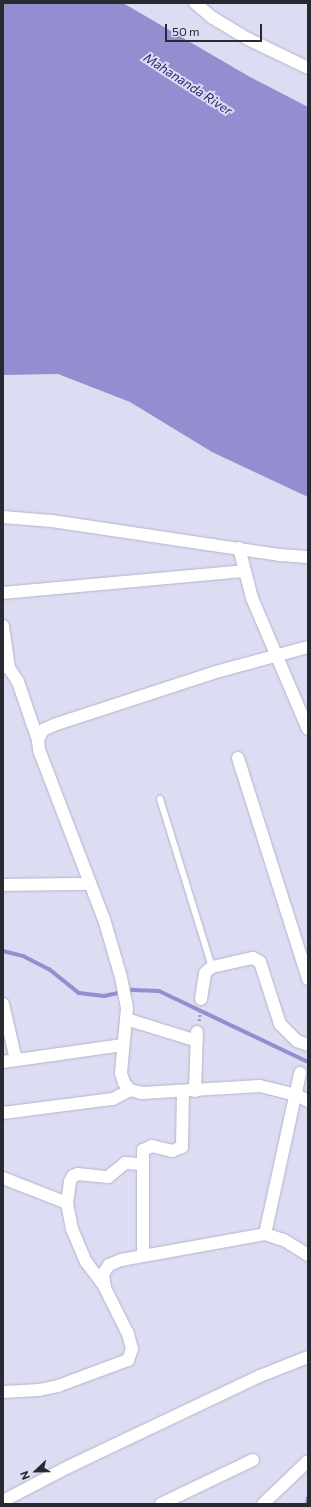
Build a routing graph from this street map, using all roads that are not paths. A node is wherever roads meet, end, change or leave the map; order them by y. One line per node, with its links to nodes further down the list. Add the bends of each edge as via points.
1 (195, 3): 2 (street, via 212,18)
2 (308, 68)
3 (3, 517): 4 (street, via 52,521)
4 (239, 548): 5 (street); 6 (street)
5 (308, 557)
6 (243, 571): 7 (street); 10 (street)
7 (3, 593)
8 (3, 626): 11 (street)
9 (308, 647): 10 (street)
10 (276, 654): 12 (street); 13 (street, via 54,725 43,730)
11 (6, 667): 13 (street, via 18,682)
12 (308, 729)
13 (38, 740): 16 (street, via 39,750)
14 (238, 758): 19 (street)
15 (160, 799): 18 (lane)
16 (90, 884): 17 (street); 22 (street, via 121,977)
17 (3, 885)
18 (212, 967): 20 (street, via 205,973); 24 (street, via 244,958 253,958 260,962 280,1024)
19 (308, 979)
20 (202, 999)
21 (3, 1004): 25 (street)
22 (127, 1014): 23 (street); 29 (street, via 197,1036)
23 (124, 1045): 25 (street); 28 (street, via 121,1073)
24 (307, 1047)
25 (16, 1060): 26 (street)
26 (3, 1062)
27 (300, 1073): 30 (street)
28 (130, 1090): 29 (street, via 142,1093); 32 (street, via 113,1099)
29 (189, 1091): 30 (street, via 260,1086); 33 (street, via 182,1147 172,1150 146,1147 142,1150)
30 (297, 1094): 31 (street); 36 (street)
31 (308, 1101)
32 (3, 1113)
33 (141, 1164): 35 (street, via 125,1163 108,1177 73,1176); 37 (street)
34 (3, 1178): 35 (street)
35 (67, 1203): 39 (street, via 70,1223 80,1251)
36 (265, 1234): 37 (street); 38 (street, via 284,1240)
37 (144, 1255): 39 (street, via 109,1265 104,1274)
38 (308, 1255)
39 (105, 1288): 41 (street, via 128,1334 132,1349 128,1360 58,1386)
40 (308, 1358): 44 (street, via 189,1410)
41 (3, 1392)
42 (253, 1460): 45 (street)
43 (308, 1461): 46 (street)
44 (3, 1501)
45 (161, 1504)
46 (263, 1504)

